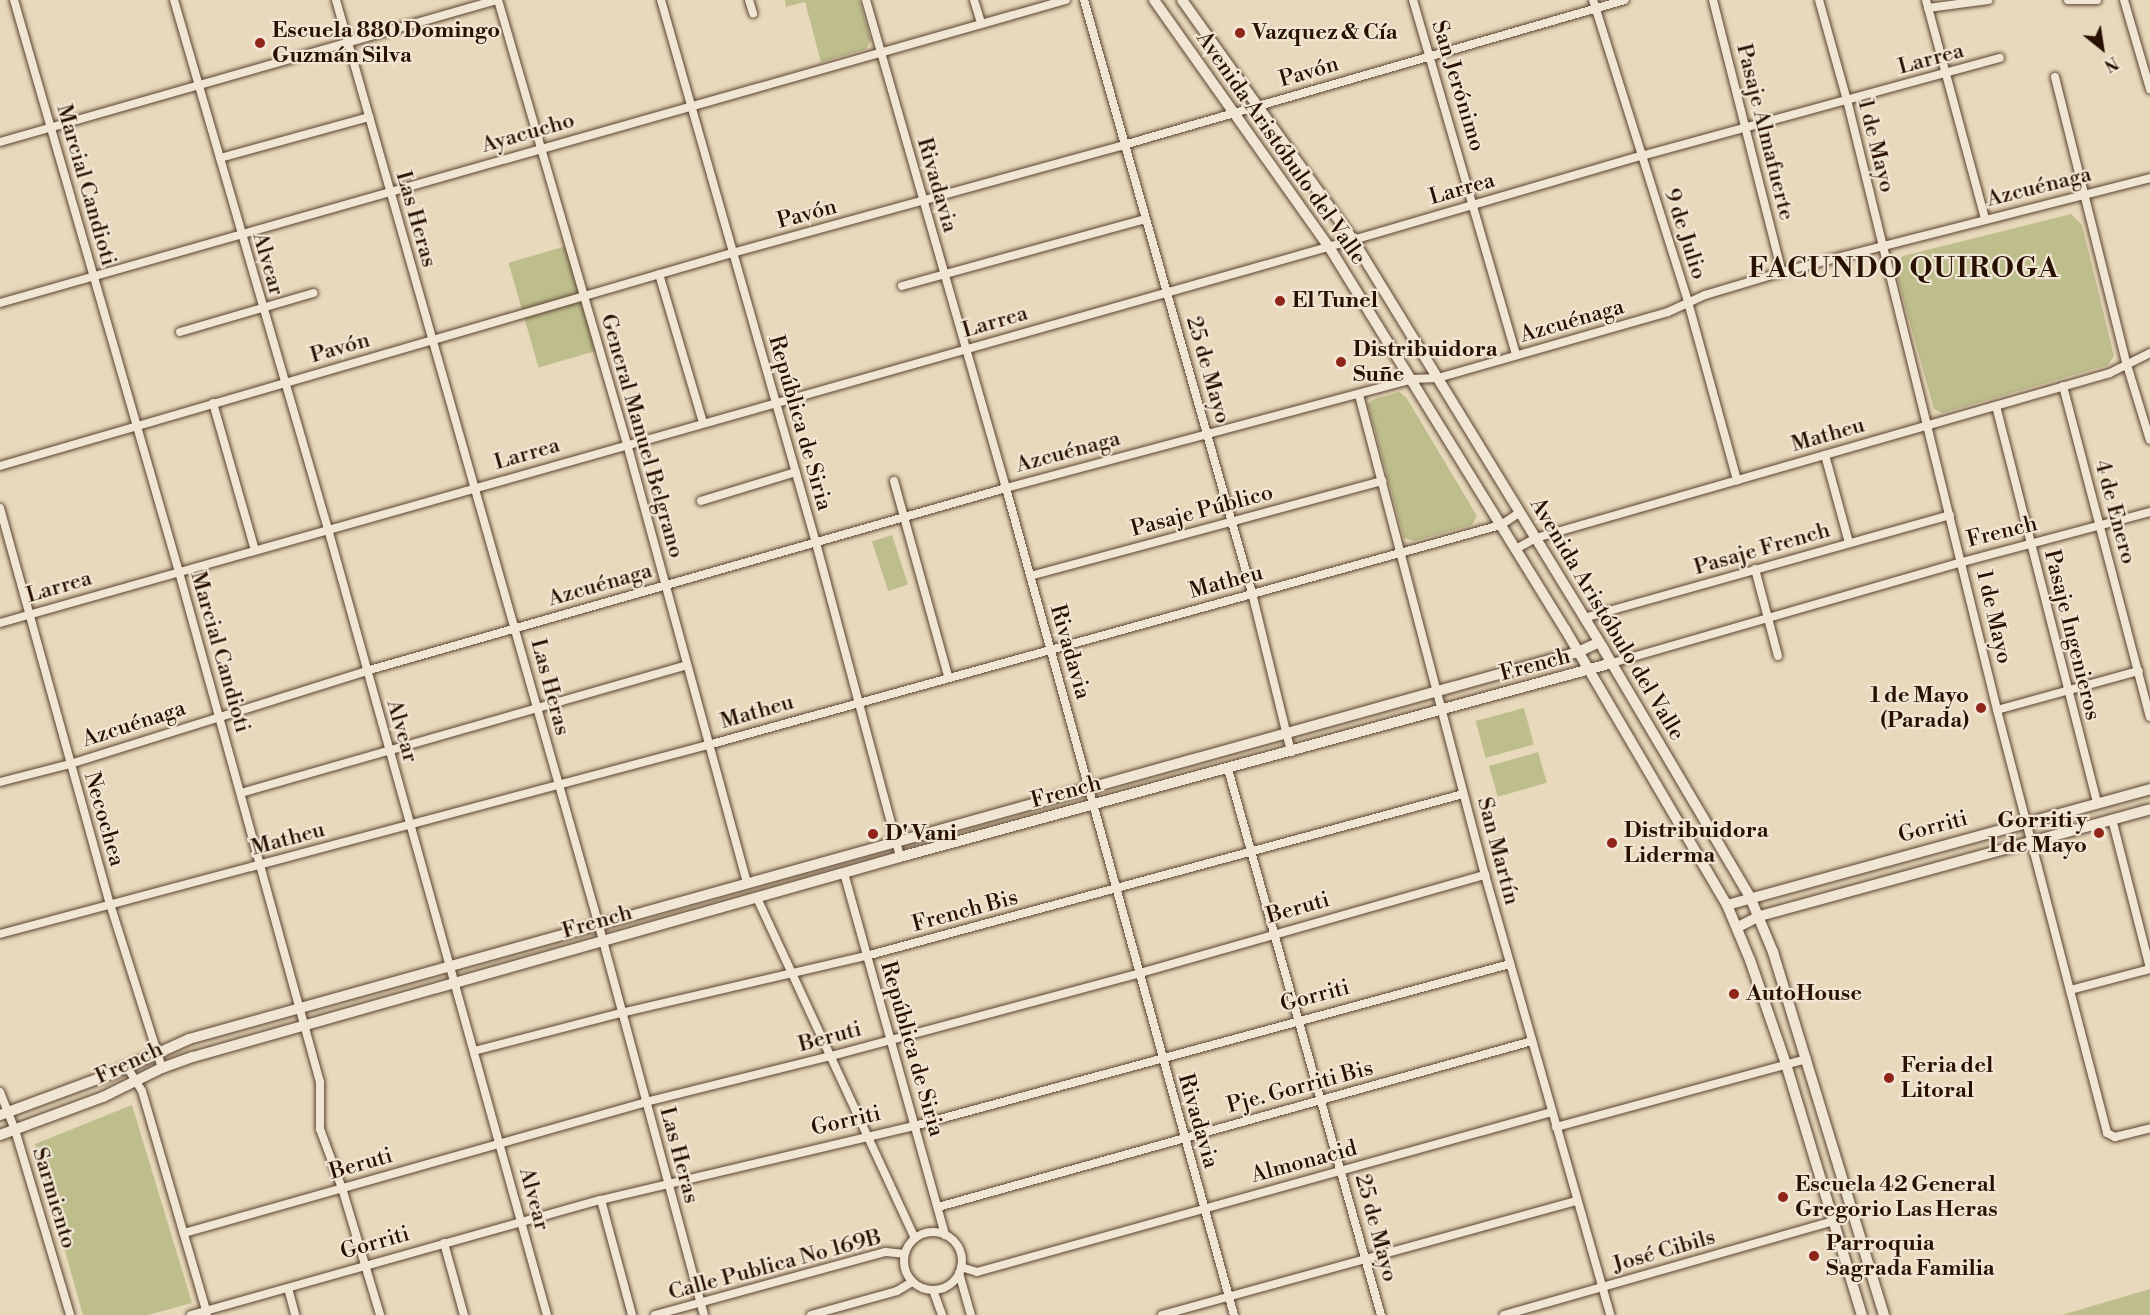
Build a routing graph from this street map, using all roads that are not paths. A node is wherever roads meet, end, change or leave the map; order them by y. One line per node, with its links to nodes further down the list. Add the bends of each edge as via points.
1 (14, 0): 39 (street, Marcial Candioti)
2 (174, 0): 31 (street, Alvear)
3 (336, 0): 25 (street, Las Heras)
4 (497, 0): 25 (street); 42 (street, General Manuel Belgrano)
5 (661, 0): 34 (street, República de Siria)
6 (749, 0): 23 (street)
7 (866, 0): 26 (street, Rivadavia)
8 (974, 0): 24 (street)
9 (1066, 0): 24 (street, Ayacucho)
10 (1084, 0): 41 (street, 25 de Mayo)
11 (1154, 0): 36 (main road, Avenida Aristóbulo del Valle)
12 (1182, 0): 35 (main road, Avenida Aristóbulo del Valle)
13 (1413, 0): 27 (street, San Jerónimo)
14 (1625, 0): 21 (street, Pavón)
15 (1713, 0): 38 (street, Pasaje Almafuerte)
16 (1819, 0): 33 (street, 1 de Mayo)
17 (1988, 0): 22 (street, Larrea)
18 (2068, 0): 19 (street)
19 (2097, 0)
20 (2124, 0): 32 (street)
21 (1594, 4): 27 (street, Pavón); 43 (street, 9 de Julio)
22 (1927, 4): 29 (street)
23 (753, 13)
24 (981, 23): 26 (street, Ayacucho)
25 (349, 43): 31 (street); 37 (street, Las Heras)
26 (880, 51): 34 (street, Ayacucho); 48 (street, Rivadavia)
27 (1430, 56): 35 (street, Pavón); 49 (street, San Jerónimo)
28 (2000, 58): 29 (street, Larrea)
29 (1947, 74): 33 (street, Larrea); 51 (street)
30 (2055, 77): 47 (street)
31 (199, 86): 39 (street); 44 (street, Alvear)
32 (2150, 89)
33 (1847, 100): 38 (street, Larrea); 54 (street, 1 de Mayo)
34 (691, 105): 42 (street, Ayacucho); 56 (street, República de Siria)
35 (1258, 105): 36 (street, Pavón); 53 (main road, Avenida Aristóbulo del Valle)
36 (1234, 112): 41 (street, Pavón); 55 (main road, Avenida Aristóbulo del Valle)
37 (369, 117): 44 (street); 46 (street, Las Heras)
38 (1744, 127): 43 (street, Larrea); 57 (street, Pasaje Almafuerte)
39 (51, 128): 40 (street); 60 (street, Marcial Candioti)
40 (0, 142)
41 (1126, 144): 48 (street, Pavón); 50 (street, 25 de Mayo)
42 (543, 148): 46 (street, Ayacucho); 64 (street, General Manuel Belgrano)
43 (1641, 156): 49 (street, Larrea); 65 (street, 9 de Julio)
44 (219, 158): 52 (street, Alvear)
45 (2150, 178): 47 (street, Azcuénaga)
46 (389, 192): 52 (street, Ayacucho); 69 (street, Las Heras)
47 (2084, 194): 51 (street, Azcuénaga); 73 (street)
48 (923, 202): 56 (street, Pavón); 59 (street, Rivadavia)
49 (1474, 205): 53 (street, Larrea); 72 (street, San Jerónimo)
50 (1146, 219): 59 (street); 62 (street, 25 de Mayo)
51 (1985, 219): 54 (street, Azcuénaga)
52 (241, 235): 60 (street, Ayacucho); 67 (street, Alvear)
53 (1353, 240): 55 (street, Larrea); 74 (main road, Avenida Aristóbulo del Valle)
54 (1881, 246): 57 (street, Azcuénaga); 84 (street, 1 de Mayo)
55 (1329, 247): 62 (street, Larrea); 75 (main road, Avenida Aristóbulo del Valle)
56 (732, 253): 58 (street, Pavón); 79 (street, República de Siria)
57 (1782, 272): 65 (street, Azcuénaga)
58 (659, 274): 64 (street, Pavón); 83 (street)
59 (943, 274): 61 (street); 70 (street, Rivadavia)
60 (93, 276): 66 (street, Ayacucho); 85 (street, Marcial Candioti)
61 (902, 286)
62 (1167, 292): 70 (street, Larrea); 86 (street, 25 de Mayo)
63 (313, 293): 67 (street)
64 (584, 297): 69 (street, Pavón); 88 (street, General Manuel Belgrano)
65 (1688, 302): 72 (street, Azcuénaga, via 1668,312); 92 (street, 9 de Julio)
66 (0, 303)
67 (262, 308): 68 (street); 76 (street, Alvear)
68 (180, 332)
69 (432, 341): 76 (street, Pavón); 95 (street, Las Heras)
70 (966, 349): 79 (street, Larrea); 96 (street, Rivadavia)
71 (2150, 353): 73 (street, Matheu)
72 (1516, 355): 74 (street, Azcuénaga)
73 (2127, 365): 77 (street, Matheu); 82 (street)
74 (1438, 378): 75 (street, Azcuénaga); 99 (main road, Avenida Aristóbulo del Valle)
75 (1412, 380): 78 (street, Azcuénaga); 104 (main road, Avenida Aristóbulo del Valle)
76 (284, 382): 80 (street, Pavón); 106 (street, Alvear)
77 (2064, 386): 81 (street, Matheu); 105 (street, 4 de Enero)
78 (1359, 394): 86 (street, Azcuénaga); 94 (street, San Martín)
79 (776, 402): 83 (street, Larrea); 91 (street, República de Siria)
80 (213, 403): 85 (street, Pavón); 112 (street)
81 (1996, 406): 84 (street, Matheu); 110 (street, Pasaje Ingenieros)
82 (2147, 415): 87 (street)
83 (703, 423): 88 (street, Larrea)
84 (1927, 425): 89 (street, Matheu); 101 (street, 1 de Mayo)
85 (137, 426): 90 (street, Pavón); 116 (street, Marcial Candioti)
86 (1208, 433): 96 (street, Azcuénaga); 103 (street, 25 de Mayo)
87 (2150, 440)
88 (627, 444): 95 (street, Larrea); 118 (street, General Manuel Belgrano)
89 (1825, 455): 92 (street, Matheu); 109 (street)
90 (0, 466)
91 (796, 472): 97 (street); 108 (street, República de Siria)
92 (1737, 480): 107 (street, Matheu)
93 (894, 481): 102 (street)
94 (1382, 481): 103 (street, Pasaje Público); 113 (street, San Martín)
95 (474, 487): 106 (street, Larrea); 124 (street, Las Heras)
96 (1006, 488): 102 (street, Azcuénaga); 117 (street, Rivadavia)
97 (701, 501)
98 (0, 508): 120 (street, Necochea)
99 (1520, 512): 104 (street, Matheu); 107 (main road, Avenida Aristóbulo del Valle)
100 (2150, 512): 105 (street, French)
101 (1950, 516): 109 (street, Pasaje French); 114 (street, 1 de Mayo)
102 (905, 518): 108 (street, Azcuénaga); 134 (street)
103 (1232, 522): 117 (street, Pasaje Público); 119 (street, 25 de Mayo)
104 (1501, 525): 111 (main road, Avenida Aristóbulo del Valle); 113 (street, Matheu)
105 (2099, 527): 110 (street, French); 133 (street, 4 de Enero)
106 (328, 529): 112 (street, Larrea); 131 (street, Alvear)
107 (1536, 538): 111 (street, Matheu); 121 (main road, Avenida Aristóbulo del Valle)
108 (816, 543): 118 (street, Azcuénaga); 137 (street, República de Siria)
109 (1850, 543): 115 (street, Pasaje French)
110 (2031, 545): 114 (street, French); 135 (street, Pasaje Ingenieros)
111 (1516, 549): 127 (main road, Avenida Aristóbulo del Valle)
112 (255, 550): 116 (street, Larrea)
113 (1401, 552): 119 (street, Matheu); 136 (street, San Martín)
114 (1962, 562): 122 (street, French); 140 (street, 1 de Mayo)
115 (1755, 569): 121 (street, Pasaje French); 122 (street)
116 (179, 572): 120 (street, Larrea); 141 (street, Marcial Candioti)
117 (1030, 576): 126 (street, Rivadavia)
118 (665, 586): 124 (street, Azcuénaga); 130 (street, General Manuel Belgrano)
119 (1252, 593): 126 (street, Matheu); 143 (street, 25 de Mayo)
120 (29, 615): 123 (street, Larrea); 147 (street, Necochea)
121 (1584, 618): 125 (main road, Avenida Aristóbulo del Valle)
122 (1768, 618): 128 (street); 129 (street, French)
123 (0, 623)
124 (515, 628): 131 (street, Azcuénaga); 138 (street, Las Heras)
125 (1599, 642): 127 (main road, French); 129 (main road, Avenida Aristóbulo del Valle)
126 (1050, 649): 134 (street, Matheu); 151 (street, Rivadavia)
127 (1578, 652): 132 (main road, Avenida Aristóbulo del Valle); 136 (main road, French)
128 (1778, 656)
129 (1612, 663): 132 (main road, French); 170 (main road, Avenida Aristóbulo del Valle)
130 (687, 665): 138 (street); 144 (street, General Manuel Belgrano)
131 (366, 671): 141 (street, Azcuénaga); 145 (street, Alvear)
132 (1588, 671): 139 (main road, French); 173 (main road, Avenida Aristóbulo del Valle)
133 (2139, 671): 135 (street); 142 (street, 4 de Enero)
134 (948, 676): 137 (street, Matheu)
135 (2068, 690): 140 (street); 155 (street, Pasaje Ingenieros)
136 (1437, 692): 139 (street, San Martín); 143 (main road, French)
137 (859, 702): 144 (street, Matheu); 162 (street, República de Siria)
138 (537, 707): 145 (street); 150 (street, Las Heras)
139 (1442, 709): 146 (main road, French); 154 (street, San Martín)
140 (1997, 710): 159 (street, 1 de Mayo)
141 (219, 715): 147 (street, Azcuénaga); 153 (street, Marcial Candioti)
142 (2150, 717)
143 (1286, 734): 146 (street, 25 de Mayo); 151 (main road, French)
144 (708, 745): 150 (street, Matheu); 168 (street, General Manuel Belgrano)
145 (390, 750): 153 (street); 160 (street, Alvear)
146 (1291, 752): 148 (main road, French)
147 (70, 764): 149 (street, Azcuénaga); 172 (street, Necochea)
148 (1228, 769): 156 (main road, French); 163 (street, 25 de Mayo)
149 (0, 782)
150 (558, 786): 160 (street, Matheu); 175 (street, Las Heras)
151 (1090, 789): 156 (street, Rivadavia); 162 (main road, French)
152 (2150, 789): 155 (main road, Gorriti)
153 (241, 793): 165 (street, Marcial Candioti)
154 (1463, 794): 163 (street, French Bis); 167 (street, San Martín)
155 (2097, 803): 159 (main road, Gorriti)
156 (1095, 804): 164 (main road, French); 169 (street, Rivadavia)
157 (2150, 809): 158 (main road, Gorriti)
158 (2112, 819): 161 (main road, Gorriti); 183 (street)
159 (2027, 821): 161 (street, 1 de Mayo); 170 (main road, Gorriti)
160 (410, 825): 165 (street, Matheu); 182 (street, Alvear)
161 (2032, 840): 174 (main road, Gorriti); 187 (street, 1 de Mayo)
162 (896, 843): 164 (street, República de Siria); 168 (main road, French)
163 (1250, 852): 169 (street, French Bis); 178 (street, 25 de Mayo)
164 (900, 857): 166 (main road, French)
165 (261, 865): 172 (street, Matheu); 188 (street, Marcial Candioti)
166 (844, 873): 171 (main road, French); 180 (street, República de Siria)
167 (1485, 875): 178 (street, Beruti); 181 (street, San Martín)
168 (747, 884): 175 (main road, French)
169 (1117, 888): 180 (street, French Bis); 185 (street, Rivadavia)
170 (1750, 897): 173 (main road, Gorriti); 174 (main road, Avenida Aristóbulo del Valle)
171 (757, 898): 179 (main road, French); 184 (street)
172 (110, 904): 177 (street, Matheu); 195 (street, Necochea)
173 (1727, 905): 176 (main road, Avenida Aristóbulo del Valle)
174 (1760, 916): 176 (main road, Gorriti); 198 (main road, Avenida Aristóbulo del Valle)
175 (599, 926): 179 (street, Las Heras); 182 (main road, French)
176 (1738, 927): 199 (main road, Avenida Aristóbulo del Valle)
177 (0, 934)
178 (1274, 934): 185 (street, Beruti); 190 (street, 25 de Mayo)
179 (603, 941): 186 (main road, French); 189 (street, Las Heras)
180 (866, 956): 184 (street, French Bis); 192 (street, República de Siria)
181 (1510, 964): 190 (street, Gorriti); 193 (street, San Martín)
182 (449, 967): 186 (street, Alvear); 188 (main road, French)
183 (2150, 969): 187 (street)
184 (791, 972): 189 (street, French Bis); 196 (street)
185 (1140, 973): 192 (street, Beruti); 197 (street, Rivadavia)
186 (454, 983): 191 (main road, French); 194 (street, Alvear)
187 (2070, 990): 210 (street, 1 de Mayo, via 2107,1133 2110,1137)
188 (298, 1009): 191 (street, Marcial Candioti); 195 (main road, French)
189 (621, 1013): 194 (street, French Bis); 205 (street, Las Heras)
190 (1298, 1021): 197 (street, Gorriti); 204 (street, 25 de Mayo)
191 (303, 1025): 201 (main road, French); 218 (street, Marcial Candioti, via 322,1091 320,1129)
192 (891, 1040): 196 (street, Beruti); 208 (street, República de Siria)
193 (1532, 1041): 204 (street, Pje. Gorriti Bis); 206 (street, San Martín)
194 (474, 1051): 215 (street, Alvear)
195 (155, 1052): 200 (main road, French); 201 (street, Necochea)
196 (831, 1056): 205 (street, Beruti); 213 (street)
197 (1162, 1059): 208 (street, Gorriti); 214 (street, Rivadavia)
198 (1807, 1059): 199 (street); 258 (main road, Avenida Aristóbulo del Valle)
199 (1786, 1064): 209 (street); 223 (main road, Avenida Aristóbulo del Valle)
200 (127, 1067): 202 (street); 207 (main road, French)
201 (162, 1068): 202 (main road, French)
202 (136, 1080): 211 (main road, French, via 104,1097); 225 (street)
203 (0, 1092): 207 (street, Sarmiento)
204 (1319, 1101): 214 (street, Pje. Gorriti Bis); 216 (street, 25 de Mayo)
205 (646, 1102): 215 (street, Beruti); 217 (street, Las Heras)
206 (1552, 1112): 209 (street, San Martín); 216 (street, Almonacid)
207 (4, 1114): 211 (street, Sarmiento)
208 (915, 1126): 213 (street, Gorriti); 221 (street, República de Siria)
209 (1556, 1127): 220 (street, San Martín)
210 (2150, 1128)
211 (15, 1130): 212 (main road, French); 240 (street, Sarmiento)
212 (0, 1135)
213 (869, 1136): 217 (street, Gorriti); 227 (street)
214 (1184, 1138): 221 (street, Pje. Gorriti Bis); 222 (street, Rivadavia)
215 (500, 1143): 218 (street, Beruti); 224 (street, Alvear)
216 (1342, 1171): 222 (street, Almonacid); 230 (street, 25 de Mayo)
217 (668, 1182): 219 (street, Gorriti); 238 (street, Las Heras)
218 (342, 1188): 225 (street, Beruti); 231 (street, Marcial Candioti)
219 (601, 1200): 224 (street, Gorriti); 246 (street)
220 (1577, 1201): 230 (street); 235 (street, San Martín)
221 (938, 1207): 226 (street, República de Siria)
222 (1204, 1208): 232 (street, Almonacid, via 977,1272); 237 (street, Rivadavia)
223 (1833, 1221): 235 (street, José Cibils); 257 (main road, Avenida Aristóbulo del Valle)
224 (521, 1222): 228 (street, Gorriti); 245 (street, Alvear)
225 (184, 1233): 239 (street)
226 (945, 1235): 227 (street, via 930,1232); 232 (street, via 959,1248)
227 (915, 1238): 229 (street)
228 (444, 1243): 231 (street, Gorriti); 244 (street)
229 (904, 1254): 233 (street, via 903,1264); 238 (street, Calle Publica No 169B, via 886,1252)
230 (1366, 1259): 237 (street); 254 (street, 25 de Mayo)
231 (366, 1266): 234 (street, Gorriti); 243 (street, Marcial Candioti)
232 (960, 1270): 236 (street, via 949,1285); 251 (street)
233 (912, 1282): 236 (street); 249 (street, via 897,1291)
234 (288, 1288): 239 (street, Gorriti); 242 (street)
235 (1601, 1288): 255 (street, José Cibils); 256 (street, San Martín)
236 (933, 1290): 250 (street)
237 (1229, 1296): 252 (street); 253 (street, Rivadavia)
238 (700, 1302): 247 (street, Calle Publica No 169B); 248 (street, Las Heras)
239 (207, 1313): 241 (street, Gorriti)
240 (70, 1315)
241 (191, 1315)
242 (295, 1315)
243 (380, 1315)
244 (465, 1315)
245 (547, 1315)
246 (632, 1315)
247 (655, 1315)
248 (704, 1315)
249 (811, 1315)
250 (942, 1315)
251 (971, 1315)
252 (1162, 1315)
253 (1234, 1315)
254 (1381, 1315)
255 (1504, 1315)
256 (1610, 1315)
257 (1862, 1315)
258 (1884, 1315)

